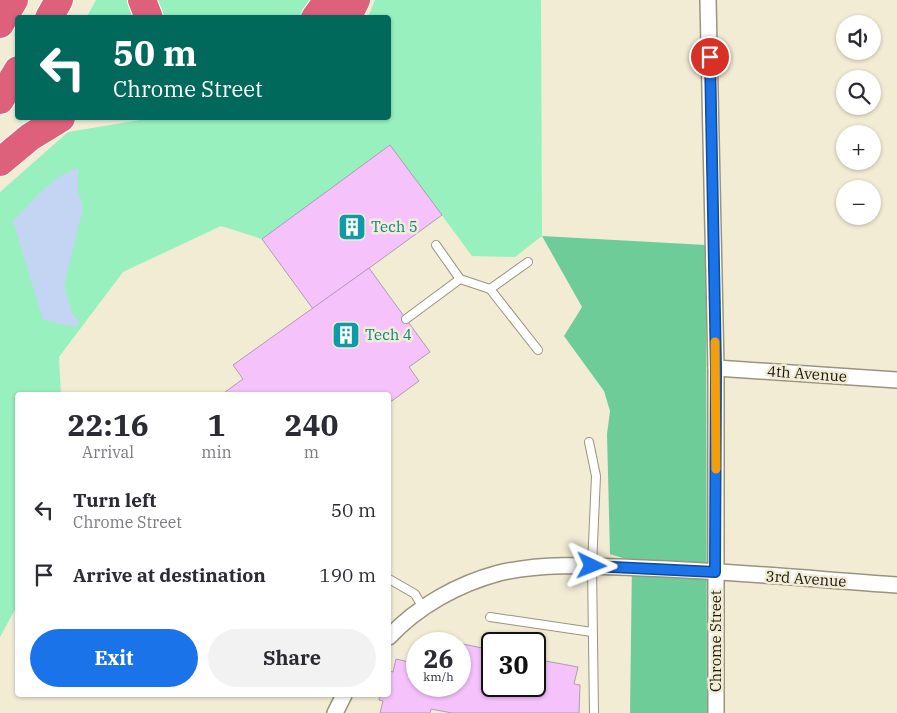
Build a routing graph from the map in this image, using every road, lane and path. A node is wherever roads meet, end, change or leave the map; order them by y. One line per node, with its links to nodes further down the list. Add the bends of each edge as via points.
1 (14, 0): 11 (highway)
2 (59, 0): 7 (highway)
3 (142, 0): 8 (highway)
4 (328, 0): 9 (highway)
5 (356, 0): 10 (highway)
6 (708, 0): 22 (street, Chrome Street)
7 (51, 15)
8 (148, 15)
9 (318, 15)
10 (348, 15)
11 (0, 24)
12 (15, 75): 13 (highway)
13 (0, 100)
14 (58, 120): 15 (highway, via 30,137)
15 (0, 162)
16 (436, 245): 18 (lane)
17 (528, 262): 19 (lane)
18 (460, 279): 19 (lane); 20 (lane)
19 (490, 289): 21 (lane)
20 (406, 319)
21 (538, 350)
22 (716, 368): 23 (street, 4th Avenue); 26 (street, Chrome Street)
23 (897, 380)
24 (589, 442): 25 (lane, via 596,476)
25 (592, 566): 26 (street, 3rd Avenue); 29 (street, 3rd Avenue, via 542,567 500,573 453,590); 31 (lane)
26 (715, 572): 28 (street, 3rd Avenue); 36 (street, Chrome Street)
27 (391, 580): 29 (lane, via 414,594)
28 (897, 585)
29 (423, 608): 32 (street, 3rd Avenue)
30 (490, 617): 31 (lane)
31 (592, 632): 35 (lane)
32 (391, 635)
33 (343, 697): 34 (street)
34 (335, 713)
35 (594, 713)
36 (716, 713)

